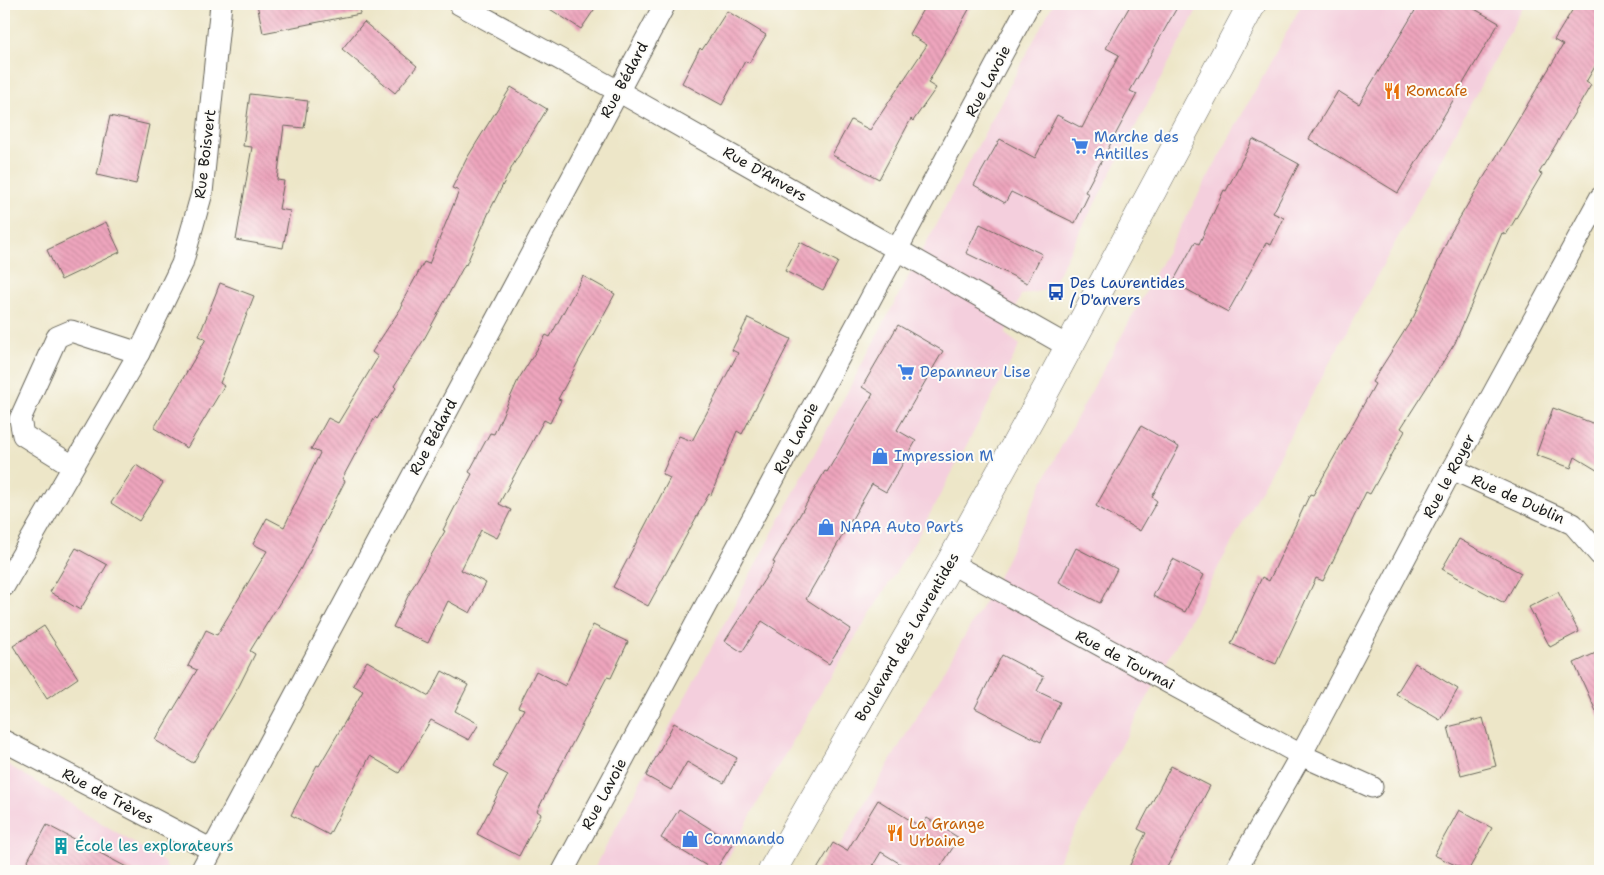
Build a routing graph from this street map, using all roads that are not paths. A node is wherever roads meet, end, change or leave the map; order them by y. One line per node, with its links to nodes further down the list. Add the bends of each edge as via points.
1 (221, 4): 10 (street, Rue Boisvert, via 202,193 182,264)
2 (459, 4): 6 (street, Rue D'Anvers)
3 (665, 4): 6 (street, Rue Bédard)
4 (1028, 4): 8 (street, Rue Lavoie)
5 (1252, 4): 9 (main road, Boulevard des Laurentides)
6 (618, 91): 8 (street, Rue D'Anvers); 19 (street, Rue Bédard)
7 (1600, 198): 12 (street, Rue le Royer)
8 (897, 250): 9 (street, Rue D'Anvers); 21 (street, Rue Lavoie)
9 (1069, 347): 14 (main road, Boulevard des Laurentides)
10 (139, 353): 11 (street, Rue Boisvert); 11 (street, via 72,330 57,337 20,419 23,435)
11 (73, 466): 15 (street, Rue Boisvert)
12 (1452, 469): 13 (street, Rue de Dublin, via 1573,524); 17 (street, Rue le Royer)
13 (1600, 555)
14 (950, 564): 17 (street, Rue de Tournai); 22 (main road, Boulevard des Laurentides)
15 (4, 586)
16 (4, 741): 19 (street, Rue de Trèves)
17 (1301, 755): 18 (street); 23 (street, Rue le Royer)
18 (1372, 787)
19 (212, 850): 20 (street, Rue Bédard)
20 (201, 871)
21 (563, 871)
22 (772, 871)
23 (1235, 871)

